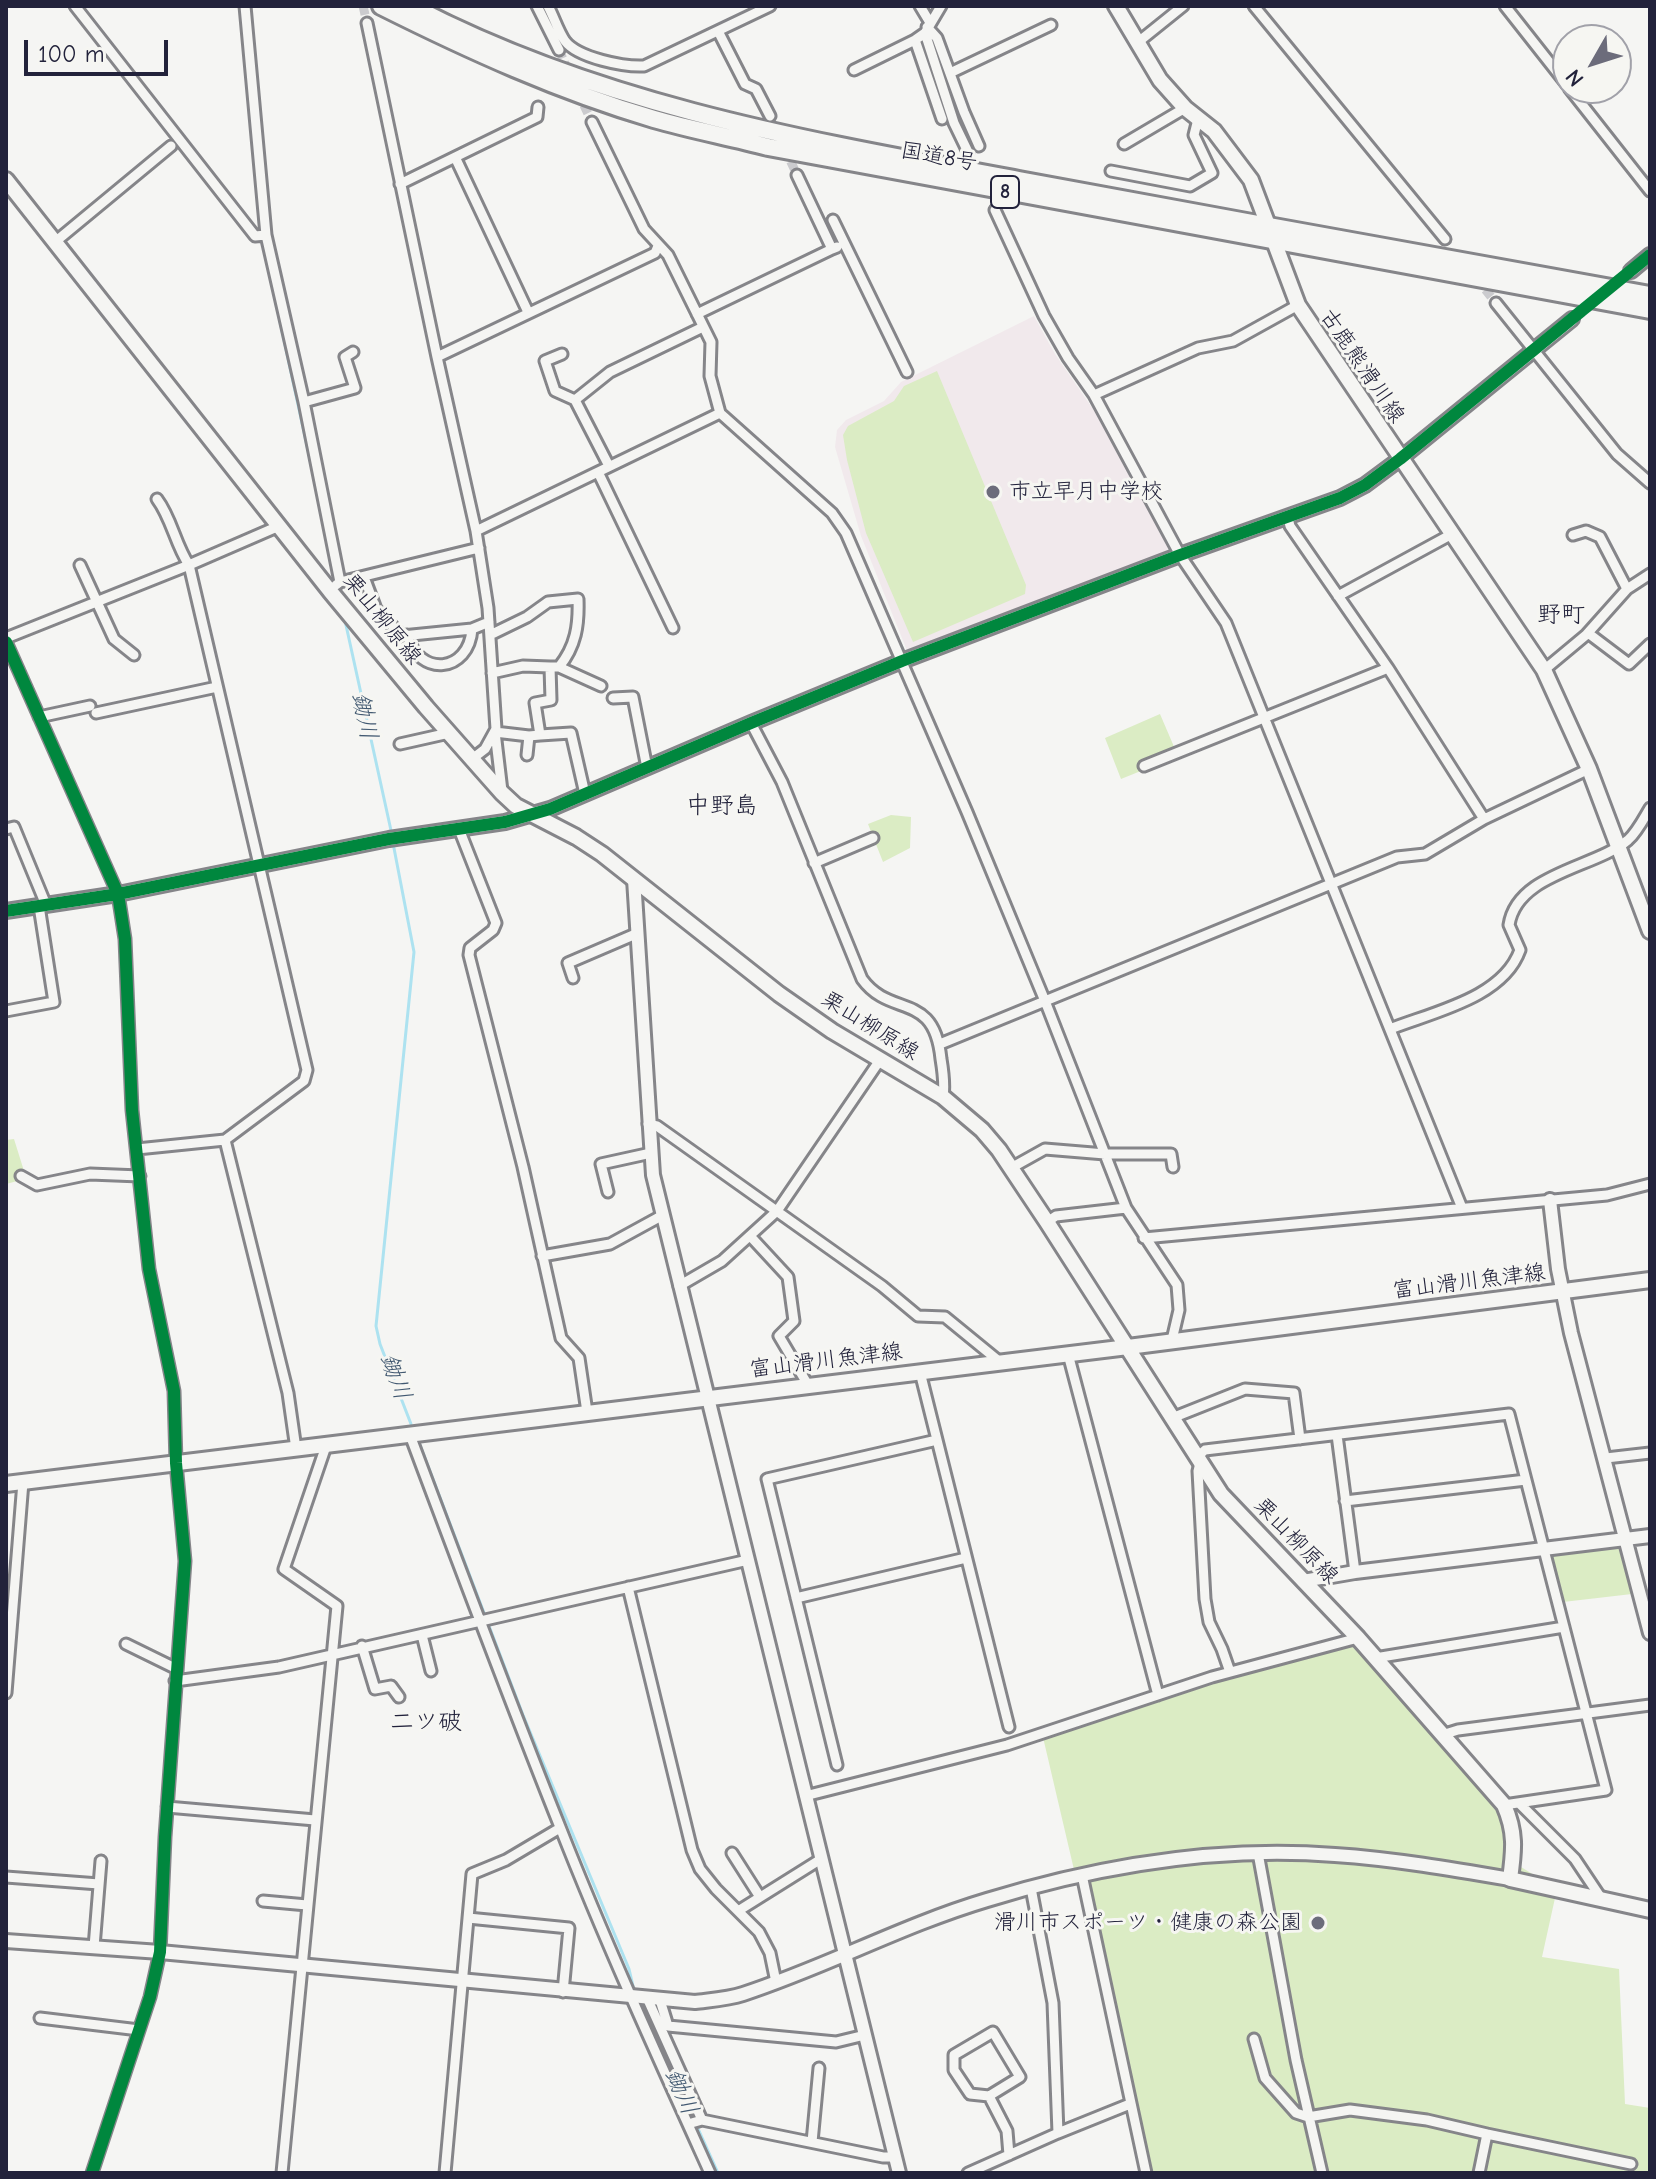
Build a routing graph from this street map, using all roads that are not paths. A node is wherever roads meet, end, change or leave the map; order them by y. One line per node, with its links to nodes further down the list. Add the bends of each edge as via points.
1 (75, 6): 44 (street, via 255,236)
2 (245, 6): 44 (street)
3 (381, 6): 43 (highway, 国道8号 / 8, via 509,67 656,119 817,158)
4 (411, 6): 43 (highway, 国道8号 / 8, via 587,81 736,125)
5 (537, 6): 20 (street)
6 (548, 6): 17 (street, via 575,51 626,67 644,66)
7 (770, 6): 17 (street)
8 (920, 6): 16 (street)
9 (941, 6): 16 (street)
10 (1116, 6): 19 (main road, 古鹿熊滑川線)
11 (1183, 6): 19 (street)
12 (1254, 6): 45 (street)
13 (1505, 6): 21 (street)
14 (367, 23): 39 (street)
15 (1051, 25): 23 (street)
16 (927, 27): 18 (street); 23 (street, via 937,38); 34 (street, via 954,123)
17 (718, 31): 27 (street, via 745,84 756,89)
18 (915, 40): 22 (street); 28 (street)
19 (1137, 43): 26 (main road, 古鹿熊滑川線)
20 (559, 50)
21 (1552, 65)
22 (854, 70)
23 (950, 73): 33 (street)
24 (1582, 104): 40 (street)
25 (538, 107): 35 (street, via 537,117)
26 (1185, 108): 29 (main road, 古鹿熊滑川線); 31 (street)
27 (770, 116)
28 (942, 119)
29 (1198, 119): 36 (street, via 1194,135 1212,173 1190,186); 43 (main road, 古鹿熊滑川線, via 1234,154)
30 (592, 122): 48 (street, via 644,229)
31 (1124, 144)
32 (171, 146): 46 (street)
33 (979, 146)
34 (968, 152)
35 (455, 157): 39 (street); 56 (street)
36 (1111, 171)
37 (797, 175): 49 (street)
38 (6, 180): 46 (main road, 栗山柳原線)
39 (400, 184): 63 (street)
40 (1650, 191)
41 (995, 210): 65 (street, via 1044,316)
42 (833, 220): 47 (street)
43 (1273, 233): 52 (highway, 国道8号 / 8); 54 (main road, 古鹿熊滑川線); 55 (highway, 国道8号 / 8)
44 (266, 235): 67 (street)
45 (1445, 239)
46 (55, 242): 75 (main road, 栗山柳原線)
47 (843, 243): 49 (street); 64 (street)
48 (658, 246): 56 (street, via 655,253); 57 (street, via 668,255)
49 (832, 249): 57 (street)
50 (1650, 255): 51 (street)
51 (1631, 271)
52 (1650, 295)
53 (1496, 303): 60 (street)
54 (1298, 305): 65 (street, via 1233,341 1198,348); 69 (main road, 古鹿熊滑川線)
55 (1650, 310)
56 (528, 312): 63 (street)
57 (697, 314): 59 (street)
58 (1572, 319): 60 (street)
59 (703, 327): 66 (street, via 610,372); 68 (street, via 711,342 710,376)
60 (1536, 351): 69 (street); 72 (street, via 1617,454)
61 (353, 352): 67 (street, via 345,357 355,388)
62 (562, 354): 66 (street, via 545,361 555,391)
63 (437, 357): 76 (street)
64 (907, 372)
65 (1094, 395): 80 (street)
66 (575, 400): 70 (street)
67 (304, 402): 85 (street)
68 (720, 413): 70 (street); 98 (street, via 832,513 846,533)
69 (1400, 459): 74 (street, via 1365,485); 77 (main road, 古鹿熊滑川線)
70 (609, 466): 71 (street)
71 (598, 472): 76 (street); 90 (street)
72 (1650, 483)
73 (157, 499): 82 (street)
74 (1288, 518): 80 (street); 87 (street)
75 (279, 526): 82 (street); 85 (main road, 栗山柳原線)
76 (476, 531): 79 (street)
77 (1452, 534): 87 (street); 101 (main road, 古鹿熊滑川線)
78 (1573, 535): 86 (street, via 1586,531 1600,537)
79 (479, 548): 83 (street); 89 (street)
80 (1180, 555): 98 (street); 106 (street, via 1226,623)
81 (80, 565): 88 (street)
82 (189, 565): 88 (street); 104 (street)
83 (364, 577): 85 (street); 93 (street, via 376,609)
84 (1649, 577): 86 (street)
85 (335, 586): 110 (main road, 栗山柳原線)
86 (1627, 589): 92 (street)
87 (1338, 596): 100 (street)
88 (98, 601): 95 (street); 97 (street, via 114,639)
89 (489, 622): 91 (street); 94 (street)
90 (673, 628)
91 (472, 629): 93 (street); 93 (street, via 467,651 437,665 419,659)
92 (1588, 633): 96 (street, via 1629,664); 101 (street)
93 (407, 635)
94 (490, 635): 99 (street, via 548,602 578,599 574,643); 102 (street)
95 (6, 640): 107 (street)
96 (1650, 644)
97 (134, 655)
98 (902, 661): 108 (street); 137 (street)
99 (554, 667): 102 (street); 103 (street); 111 (street, via 551,700 535,703)
100 (1388, 668): 106 (street); 122 (street)
101 (1544, 670): 117 (main road, 古鹿熊滑川線)
102 (492, 673): 109 (street)
103 (601, 686)
104 (217, 687): 107 (street); 128 (street)
105 (613, 698): 116 (street, via 633,697)
106 (1265, 716): 115 (street); 130 (street)
107 (39, 717): 131 (street)
108 (751, 723): 116 (street); 127 (street, via 782,782)
109 (495, 732): 111 (street); 114 (street); 118 (street)
110 (449, 733): 112 (street); 114 (main road, 栗山柳原線)
111 (534, 735): 113 (street); 119 (street, via 571,733)
112 (400, 744)
113 (527, 755)
114 (472, 759): 118 (main road, 栗山柳原線)
115 (1144, 766)
116 (647, 768): 119 (street)
117 (1589, 769): 122 (street); 126 (main road, 古鹿熊滑川線)
118 (502, 793): 121 (main road, 栗山柳原線)
119 (585, 794): 121 (street)
120 (1650, 808): 126 (street, via 1631,838)
121 (531, 815): 124 (street); 129 (main road, 栗山柳原線, via 576,837)
122 (1484, 819): 130 (street, via 1425,854 1397,857)
123 (6, 829): 132 (street, via 14,827)
124 (459, 829): 128 (street); 162 (street, via 496,923 469,955)
125 (873, 838): 127 (street)
126 (1619, 846): 134 (main road, 古鹿熊滑川線); 139 (street, via 1553,876 1517,902 1509,925 1520,950 1501,981)
127 (814, 863): 140 (street, via 862,979 869,989 927,1017)
128 (260, 865): 131 (street); 144 (street, via 307,1070 304,1081)
129 (634, 879): 135 (street); 141 (main road, 栗山柳原線, via 779,994)
130 (1332, 883): 137 (street); 139 (street)
131 (118, 894): 132 (street); 145 (street)
132 (42, 906): 133 (street); 138 (street, via 54,1002)
133 (6, 911)
134 (1650, 931)
135 (638, 933): 136 (street, via 568,963); 143 (street)
136 (573, 978)
137 (1045, 1001): 140 (street); 147 (street)
138 (6, 1011)
139 (1390, 1029): 156 (street)
140 (940, 1044): 142 (street)
141 (880, 1060): 142 (main road, 栗山柳原線); 157 (street)
142 (943, 1097): 149 (main road, 栗山柳原線, via 982,1130)
143 (648, 1124): 146 (street); 157 (street)
144 (225, 1140): 145 (street); 180 (street, via 288,1393)
145 (137, 1149): 151 (street)
146 (651, 1153): 153 (street, via 601,1164); 158 (street)
147 (1105, 1154): 148 (street, via 1171,1154); 149 (street, via 1045,1149); 155 (street)
148 (1173, 1167)
149 (1011, 1168): 159 (main road, 栗山柳原線)
150 (21, 1176): 151 (street, via 37,1185 90,1174)
151 (140, 1176): 184 (street, via 149,1269 174,1391)
152 (1650, 1184): 154 (street, via 1607,1195)
153 (608, 1192)
154 (1550, 1200): 156 (street); 165 (street)
155 (1126, 1208): 159 (street, via 1056,1216); 161 (street)
156 (1462, 1208): 161 (street)
157 (777, 1211): 160 (street); 169 (street, via 918,1316 945,1317)
158 (663, 1215): 162 (street, via 610,1244); 164 (street)
159 (1047, 1222): 167 (main road, 栗山柳原線)
160 (751, 1237): 164 (street); 171 (street, via 788,1277 794,1321 779,1336)
161 (1144, 1238): 166 (street, via 1177,1285 1179,1310)
162 (542, 1256): 173 (street, via 561,1338 579,1358)
163 (1650, 1280): 165 (main road, 富山滑川魚津線)
164 (679, 1286): 172 (street)
165 (1563, 1292): 166 (main road, 富山滑川魚津線); 182 (street)
166 (1172, 1340): 167 (main road, 富山滑川魚津線)
167 (1128, 1347): 168 (main road, 富山滑川魚津線); 174 (main road, 栗山柳原線)
168 (1068, 1354): 169 (main road, 富山滑川魚津線); 212 (street)
169 (1000, 1362): 170 (main road, 富山滑川魚津線)
170 (920, 1372): 171 (main road, 富山滑川魚津線); 178 (street)
171 (808, 1385): 172 (main road, 富山滑川魚津線)
172 (706, 1398): 173 (main road, 富山滑川魚津線); 193 (street)
173 (587, 1412): 175 (main road, 富山滑川魚津線)
174 (1172, 1418): 177 (street, via 1245,1389 1294,1393); 183 (main road, 栗山柳原線)
175 (410, 1435): 179 (main road, 富山滑川魚津線); 198 (street)
176 (1337, 1435): 177 (street); 185 (street, via 1509,1414); 188 (street)
177 (1300, 1439): 183 (street, via 1205,1450)
178 (937, 1440): 192 (street); 197 (street, via 767,1479)
179 (326, 1446): 180 (main road, 富山滑川魚津線); 205 (street, via 284,1569 337,1606)
180 (296, 1449): 184 (main road, 富山滑川魚津線)
181 (1650, 1453): 182 (street)
182 (1606, 1458): 190 (street)
183 (1198, 1461): 195 (main road, 栗山柳原線, via 1221,1494); 209 (street, via 1205,1599)
184 (176, 1463): 186 (main road, 富山滑川魚津線); 207 (street, via 185,1561)
185 (1526, 1480): 188 (street); 191 (street)
186 (23, 1482): 187 (main road, 富山滑川魚津線); 211 (street)
187 (6, 1484)
188 (1345, 1501): 194 (street)
189 (1650, 1536): 190 (street)
190 (1627, 1540): 191 (street); 200 (street)
191 (1544, 1550): 194 (street); 199 (street)
192 (966, 1558): 197 (street); 216 (street)
193 (748, 1560): 196 (street); 219 (street)
194 (1355, 1572): 195 (street)
195 (1303, 1581): 202 (main road, 栗山柳原線)
196 (628, 1587): 198 (street); 239 (street, via 692,1850 700,1869)
197 (796, 1598): 218 (street)
198 (483, 1620): 201 (street); 224 (street)
199 (1564, 1627): 206 (street); 215 (street)
200 (1649, 1627)
201 (422, 1635): 204 (street); 208 (street)
202 (1358, 1638): 206 (main road, 栗山柳原線); 209 (street)
203 (126, 1644): 207 (street)
204 (362, 1646): 205 (street); 213 (street, via 375,1689 391,1686)
205 (333, 1653): 210 (street, via 279,1667); 223 (street)
206 (1375, 1658): 217 (main road, 栗山柳原線)
207 (177, 1669): 210 (street)
208 (431, 1671)
209 (1230, 1672): 212 (street)
210 (175, 1681): 222 (street)
211 (6, 1693)
212 (1158, 1695): 219 (street, via 1007,1745)
213 (399, 1697)
214 (1650, 1705): 215 (street)
215 (1587, 1714): 217 (street); 220 (street, via 1606,1790)
216 (1009, 1727)
217 (1442, 1735): 221 (main road, 栗山柳原線)
218 (837, 1765)
219 (805, 1796): 227 (street)
220 (1520, 1804): 221 (street); 235 (street, via 1575,1859)
221 (1504, 1805): 231 (main road, 栗山柳原線, via 1513,1826)
222 (167, 1807): 223 (street); 243 (street)
223 (315, 1820): 237 (street)
224 (560, 1828): 240 (street, via 472,1874); 249 (street)
225 (732, 1853): 234 (street)
226 (1258, 1853): 229 (street); 231 (street, via 1334,1855); 258 (street)
227 (821, 1859): 234 (street); 244 (street)
228 (101, 1861): 232 (street)
229 (1082, 1875): 233 (street); 257 (street)
230 (6, 1877): 232 (street)
231 (1510, 1879): 235 (main road)
232 (99, 1884): 242 (street)
233 (1031, 1888): 244 (street); 260 (street, via 1053,2003)
234 (760, 1897): 239 (street)
235 (1601, 1898): 238 (main road)
236 (263, 1901): 237 (street)
237 (307, 1905): 245 (street)
238 (1650, 1910)
239 (738, 1911): 246 (street, via 759,1932)
240 (468, 1918): 247 (street); 248 (street, via 569,1928)
241 (6, 1941): 242 (street)
242 (94, 1947): 243 (street)
243 (160, 1952): 245 (street); 252 (street)
244 (844, 1953): 246 (street); 253 (street)
245 (300, 1967): 247 (street); 267 (street)
246 (776, 1982): 250 (street, via 740,1996)
247 (464, 1983): 248 (street); 268 (street)
248 (563, 1992): 249 (street)
249 (633, 1999): 250 (street); 259 (street)
250 (654, 2000): 253 (street, via 668,2026 836,2042); 259 (street)
251 (40, 2018): 252 (street)
252 (139, 2030): 266 (street)
253 (865, 2035): 264 (street)
254 (1254, 2039): 258 (street, via 1265,2078 1296,2113)
255 (819, 2068): 262 (street)
256 (989, 2096): 256 (street, via 1020,2077 993,2032 954,2055 954,2070 970,2094); 263 (street, via 1007,2131)
257 (1130, 2104): 260 (street); 272 (street)
258 (1308, 2117): 261 (street, via 1350,2110); 273 (street)
259 (695, 2122): 262 (street); 269 (street)
260 (1058, 2133): 263 (street)
261 (1487, 2134): 265 (street); 274 (street)
262 (812, 2142): 264 (street)
263 (1009, 2155): 271 (street)
264 (894, 2157): 270 (street)
265 (1631, 2164)
266 (92, 2173)
267 (282, 2173)
268 (445, 2173)
269 (710, 2173)
270 (899, 2173)
271 (968, 2173)
272 (1146, 2173)
273 (1322, 2173)
274 (1479, 2173)

